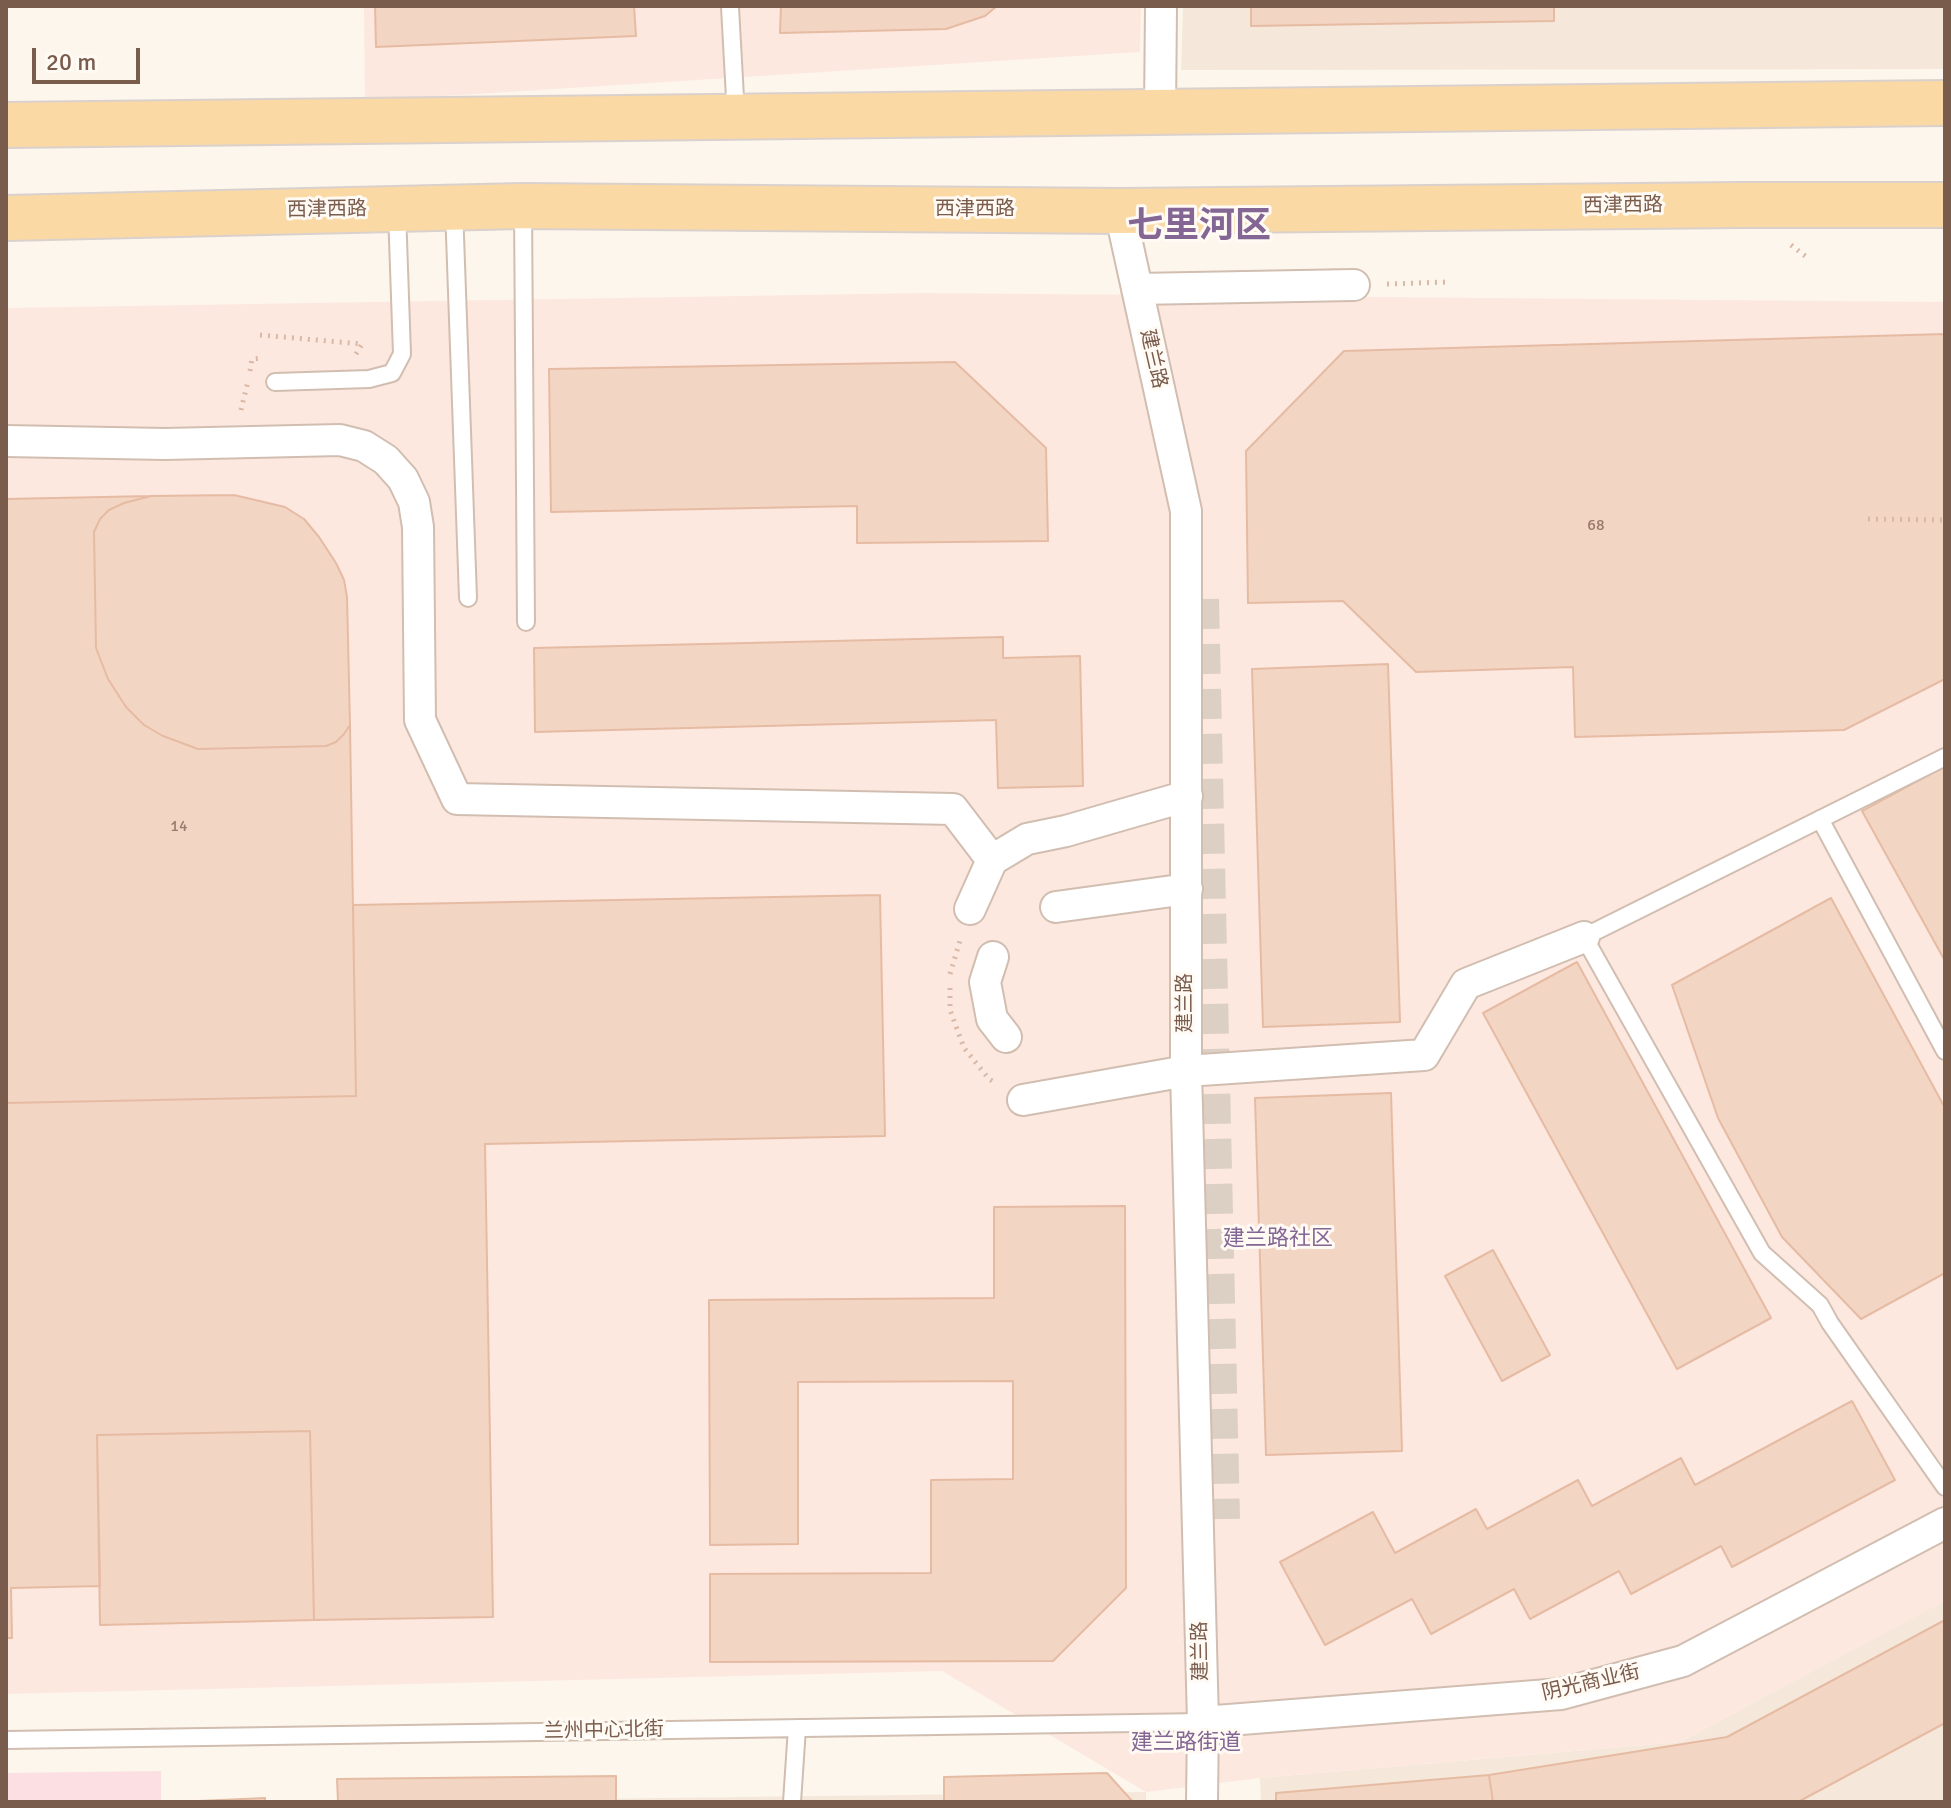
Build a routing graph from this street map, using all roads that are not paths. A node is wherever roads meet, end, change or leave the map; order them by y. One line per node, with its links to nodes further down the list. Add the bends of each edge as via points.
1 (1161, 6): 4 (street)
2 (730, 7): 5 (lane)
3 (1945, 103): 4 (main road)
4 (1160, 112): 5 (main road)
5 (736, 117): 6 (main road)
6 (6, 125)
7 (1945, 205): 11 (main road, 西津西路)
8 (523, 206): 9 (main road, 西津西路); 11 (main road, 西津西路); 18 (lane)
9 (454, 208): 10 (main road, 西津西路); 17 (lane)
10 (397, 209): 12 (main road, 西津西路); 15 (lane, via 402,354 392,373 369,379)
11 (1120, 211): 14 (street, 建兰路)
12 (6, 218)
13 (1354, 285): 14 (street)
14 (1137, 289): 20 (street, 建兰路, via 1186,511)
15 (275, 382)
16 (6, 441): 22 (street, via 340,440 364,446 386,460 414,502 418,527 420,720 457,799 953,809)
17 (468, 598)
18 (526, 622)
19 (1945, 757): 21 (lane)
20 (1187, 796): 22 (street, via 1027,839); 23 (street, 建兰路)
21 (1820, 819): 26 (lane); 29 (lane)
22 (992, 860): 25 (street)
23 (1187, 889): 24 (street); 30 (street, 建兰路)
24 (1056, 907)
25 (970, 909)
26 (1584, 937): 30 (street, via 1466,984 1424,1055); 32 (lane, via 1762,1253 1820,1305)
27 (993, 957): 28 (street, via 985,982 992,1019)
28 (1006, 1037)
29 (1945, 1051)
30 (1186, 1071): 31 (street); 34 (street, 建兰路)
31 (1023, 1100)
32 (1945, 1487)
33 (1945, 1523): 34 (street, 阴光商业街, via 1683,1661 1561,1694)
34 (1203, 1722): 35 (lane, 兰州中心北街); 38 (street, 建兰路)
35 (797, 1728): 36 (lane, 兰州中心北街); 37 (lane)
36 (6, 1740)
37 (792, 1802)
38 (1202, 1802)

